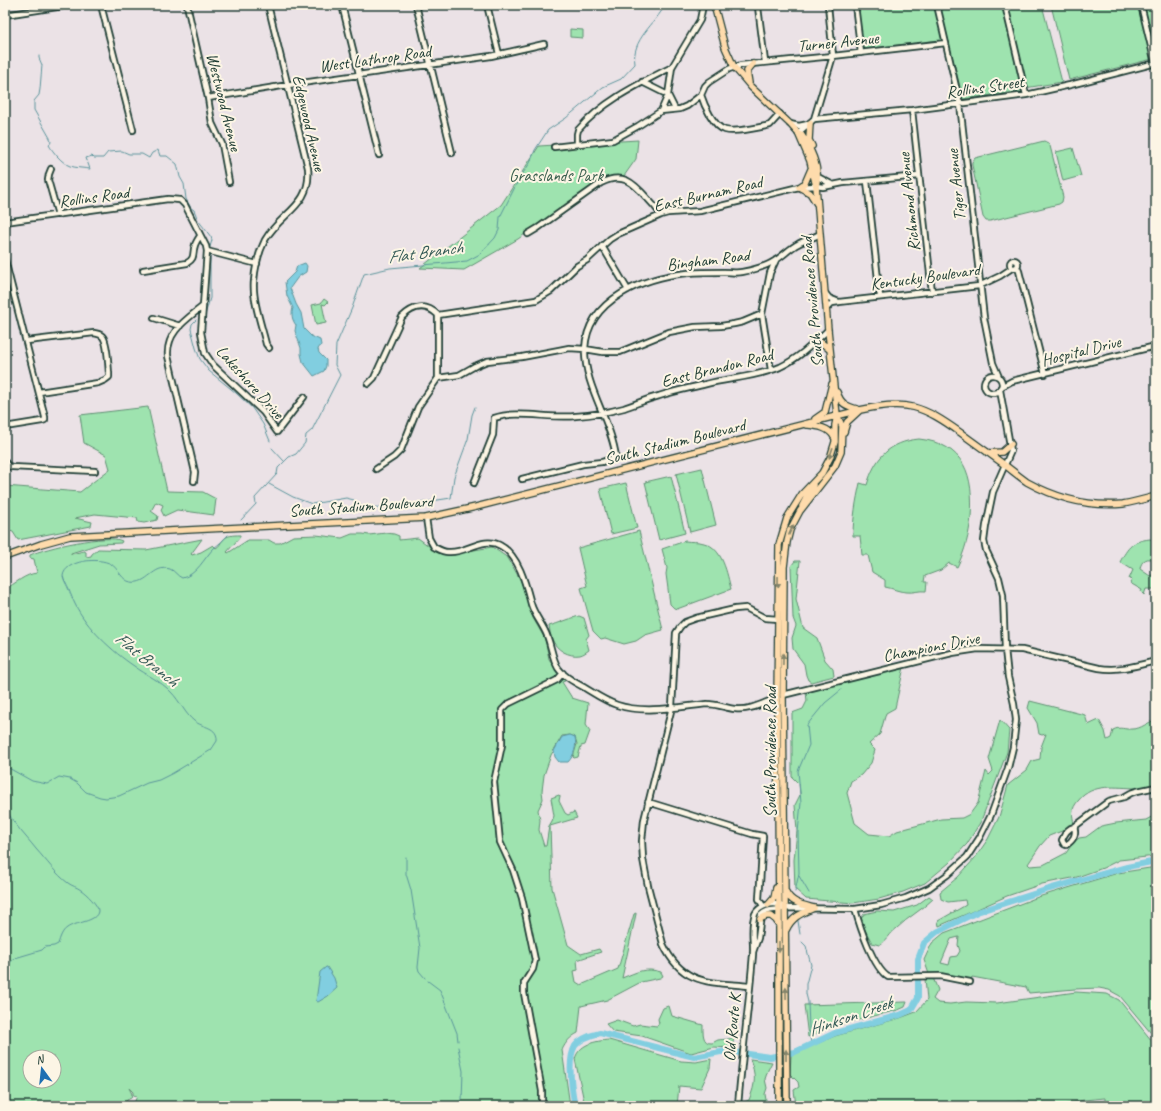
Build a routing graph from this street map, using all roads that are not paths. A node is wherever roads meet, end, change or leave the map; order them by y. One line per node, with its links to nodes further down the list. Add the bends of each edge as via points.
1 (25, 5): 17 (street)
2 (70, 5): 17 (street)
3 (101, 5): 45 (street)
4 (187, 5): 37 (street, Westwood Avenue)
5 (268, 5): 32 (street, Edgewood Avenue)
6 (342, 5): 30 (street)
7 (416, 5): 26 (street)
8 (487, 5): 22 (street)
9 (703, 5): 28 (street, via 700,20)
10 (714, 5): 29 (main road, South Providence Road, via 725,47)
11 (758, 5): 24 (street)
12 (828, 5): 23 (street)
13 (855, 5): 21 (street)
14 (937, 5): 19 (street, Tiger Avenue)
15 (1005, 5): 36 (street)
16 (1141, 5): 25 (street)
17 (28, 11): 18 (street)
18 (5, 15)
19 (946, 43): 21 (street, Turner Avenue); 38 (street, Tiger Avenue)
20 (544, 44): 22 (street, West Lathrop Road)
21 (861, 53): 23 (street, Turner Avenue)
22 (499, 54): 26 (street, West Lathrop Road)
23 (833, 56): 24 (street, Turner Avenue); 43 (street)
24 (765, 62): 27 (street, Turner Avenue)
25 (1156, 63): 36 (street, Rollins Street)
26 (430, 64): 30 (street, West Lathrop Road); 49 (street)
27 (753, 64): 29 (street, Turner Avenue); 33 (main road, via 747,71)
28 (672, 67): 31 (street); 34 (street)
29 (734, 67): 33 (main road, South Providence Road); 35 (street, via 705,86)
30 (359, 74): 32 (street, West Lathrop Road); 50 (street)
31 (642, 82): 34 (street); 47 (street, via 612,100 581,127 577,134)
32 (288, 85): 37 (street, West Lathrop Road); 73 (street, Edgewood Avenue, via 308,168 309,184 304,196 265,240)
33 (751, 87): 42 (main road, South Providence Road)
34 (668, 95): 39 (street); 41 (street)
35 (700, 95): 39 (street, via 687,106); 42 (street, via 705,108 724,130 770,125)
36 (1026, 95): 38 (street, Rollins Street)
37 (208, 98): 56 (street, Westwood Avenue, via 212,123 222,144)
38 (960, 104): 40 (street, Rollins Street); 75 (street, Tiger Avenue)
39 (674, 109): 41 (street)
40 (912, 110): 43 (street, Rollins Street); 53 (street, Richmond Avenue)
41 (661, 111): 47 (street, via 619,138)
42 (780, 114): 44 (main road, South Providence Road)
43 (812, 121): 44 (street, Rollins Street, via 800,126); 46 (street); 51 (main road, via 809,140 817,159)
44 (790, 124): 46 (main road, South Providence Road)
45 (133, 130)
46 (798, 134): 51 (main road, South Providence Road)
47 (577, 144): 48 (street)
48 (554, 147)
49 (452, 152)
50 (378, 156)
51 (814, 166): 54 (main road, South Providence Road); 58 (main road, South Providence Road); 59 (main road, via 805,183)
52 (51, 169): 61 (street, via 48,180)
53 (919, 176): 55 (street, East Burnam Road); 77 (street, Richmond Avenue)
54 (818, 177): 57 (street); 58 (main road, South Providence Road)
55 (867, 181): 57 (street, East Burnam Road); 79 (street)
56 (229, 182)
57 (832, 185): 58 (street, East Burnam Road)
58 (816, 186): 59 (street, East Burnam Road); 60 (main road, South Providence Road)
59 (799, 188): 60 (main road, via 809,193); 62 (street, East Burnam Road, via 700,211)
60 (818, 206): 65 (main road, South Providence Road)
61 (58, 215): 63 (street, Rollins Road); 66 (street, Rollins Road, via 168,199 180,200)
62 (661, 215): 64 (street, via 632,183 613,178 601,182); 69 (street, East Burnam Road, via 618,234)
63 (5, 222)
64 (528, 234)
65 (820, 234): 67 (street, Bingham Road); 68 (main road, South Providence Road)
66 (200, 236): 70 (street); 74 (street, via 195,243 191,261)
67 (809, 239): 68 (street); 72 (street, Bingham Road)
68 (822, 245): 78 (main road, South Providence Road)
69 (602, 246): 76 (street); 84 (street, East Burnam Road, via 551,291 536,300)
70 (206, 251): 73 (street); 81 (street)
71 (5, 260): 88 (street)
72 (776, 260): 76 (street, Bingham Road, via 741,273 704,272 672,276); 83 (street, via 770,273)
73 (257, 264): 91 (street, Edgewood Avenue, via 254,295)
74 (143, 270)
75 (979, 286): 77 (street, Kentucky Boulevard); 94 (street, Tiger Avenue); 96 (street, Kentucky Boulevard, via 1014,268 1019,271)
76 (628, 290): 92 (street, Bingham Road, via 611,300 596,317 589,331)
77 (932, 292): 79 (street, Kentucky Boulevard)
78 (825, 293): 80 (street); 82 (main road, South Providence Road)
79 (880, 297): 80 (street, Kentucky Boulevard)
80 (839, 302): 82 (street, Kentucky Boulevard, via 832,303)
81 (203, 306): 86 (street); 106 (street, Lakeshore Drive, via 201,332 204,353 213,365 263,412 277,432)
82 (826, 308): 87 (main road, South Providence Road)
83 (762, 314): 92 (street, via 734,324 669,332 620,352); 95 (street)
84 (438, 315): 98 (street); 102 (street, via 428,308 415,307 408,311 402,317 374,378)
85 (154, 318): 86 (street)
86 (180, 326): 122 (street, via 172,335 167,349 195,472)
87 (828, 330): 89 (street, East Brandon Road); 93 (main road, South Providence Road)
88 (27, 342): 104 (street); 104 (street, via 94,333 103,337 105,342 109,377 98,383)
89 (815, 342): 93 (main road, via 822,343); 95 (street, East Brandon Road, via 794,359)
90 (1156, 346): 96 (street, Hospital Drive)
91 (269, 348)
92 (585, 349): 98 (street, via 569,348 487,361 459,375); 109 (street, Bingham Road, via 596,398)
93 (830, 351): 100 (main road, South Providence Road)
94 (993, 363): 97 (street, Tiger Avenue); 99 (street, Tiger Avenue)
95 (771, 370): 109 (street, East Brandon Road, via 700,385)
96 (1045, 374): 101 (street, Hospital Drive)
97 (990, 376): 99 (street); 105 (street, via 985,380 984,386)
98 (438, 378): 119 (street, via 421,401 401,450)
99 (999, 378): 101 (street, Hospital Drive); 103 (street)
100 (834, 380): 108 (main road, via 842,402); 110 (main road, South Providence Road); 111 (main road, via 825,412 816,419)
101 (1012, 381): 103 (street, Hospital Drive)
102 (368, 384)
103 (1000, 389): 105 (street); 107 (street)
104 (39, 392): 112 (street, via 45,420)
105 (992, 393): 107 (street)
106 (304, 397)
107 (1001, 403): 115 (street)
108 (860, 410): 110 (main road); 114 (main road, via 847,422); 116 (main road, via 893,404 918,408 938,417)
109 (603, 412): 121 (street, Bingham Road, via 616,457); 124 (street, East Brandon Road, via 574,417 517,415 494,418 493,435)
110 (837, 415): 111 (main road); 113 (main road, South Providence Road); 114 (main road, South Providence Road, via 842,426)
111 (802, 424): 113 (main road, via 826,428 832,432); 127 (main road, South Stadium Boulevard, via 476,508)
112 (5, 427)
113 (835, 439): 123 (main road, South Providence Road, one-way to 123, via 830,458 822,473)
114 (842, 439): 126 (main road, South Providence Road, via 836,466)
115 (1011, 444): 116 (main road, via 1002,452); 118 (street)
116 (988, 453): 118 (main road)
117 (5, 462): 120 (street, via 12,468)
118 (1005, 466): 125 (main road, via 1036,486 1061,497 1084,502 1123,504); 130 (street, via 993,492 984,539 1003,595)
119 (376, 469)
120 (95, 471)
121 (522, 479)
122 (194, 481)
123 (813, 482): 126 (main road, via 813,488); 129 (main road, South Providence Road, one-way to 129, via 802,494 781,533 778,558)
124 (474, 483)
125 (1156, 496)
126 (800, 511): 133 (main road, South Providence Road, one-way to 126, via 784,567 790,530)
127 (426, 518): 128 (main road, South Stadium Boulevard, via 70,536); 132 (street, via 429,538 434,547 449,552 492,542 510,554 525,582 532,610 546,631 553,658)
128 (5, 557)
129 (778, 619): 133 (main road, South Providence Road); 134 (street, via 765,618 752,610 740,608 686,622 676,633)
130 (1005, 649): 131 (street, Champions Drive, via 1035,652 1110,670); 133 (street, Champions Drive, via 978,649 952,653); 143 (street, via 1016,720 1013,747 991,815 980,837 967,857 929,888 882,905)
131 (1156, 661)
132 (563, 673): 134 (street, Champions Drive, via 594,694 618,705 641,710); 150 (street, via 557,680 508,704 502,710 502,745 494,782 500,842 518,886 535,960 533,969 524,983 524,994 541,1085)
133 (780, 696): 134 (street, Champions Drive, via 746,710 718,704); 138 (main road, South Providence Road); 139 (main road, South Providence Road)
134 (672, 707): 136 (street)
135 (1156, 787): 137 (street, via 1109,801)
136 (648, 802): 140 (street, South Providence Road, via 763,836 759,899); 149 (street, via 644,820 643,859 663,944 668,955 685,974 697,979)
137 (1074, 827)
138 (779, 882): 140 (main road, via 774,898); 141 (main road, South Providence Road)
139 (785, 887): 141 (main road, South Providence Road); 142 (main road, via 790,899)
140 (765, 906): 141 (street); 147 (street, Old Route K, via 754,916)
141 (781, 907): 142 (street); 144 (street, via 766,910); 145 (main road, South Providence Road); 146 (main road, South Providence Road)
142 (814, 908): 143 (street); 146 (main road, via 794,918)
143 (855, 909): 148 (street, via 869,949 880,970 888,977 934,976)
144 (760, 919): 145 (main road, via 771,916); 147 (street, Old Route K)
145 (779, 926): 152 (main road, South Providence Road, one-way to 152)
146 (785, 932): 153 (main road, South Providence Road, one-way to 146)
147 (753, 952): 149 (street, Old Route K)
148 (970, 982)
149 (749, 986): 151 (street, Old Route K)
150 (542, 1106)
151 (738, 1106)
152 (779, 1106)
153 (787, 1106)

